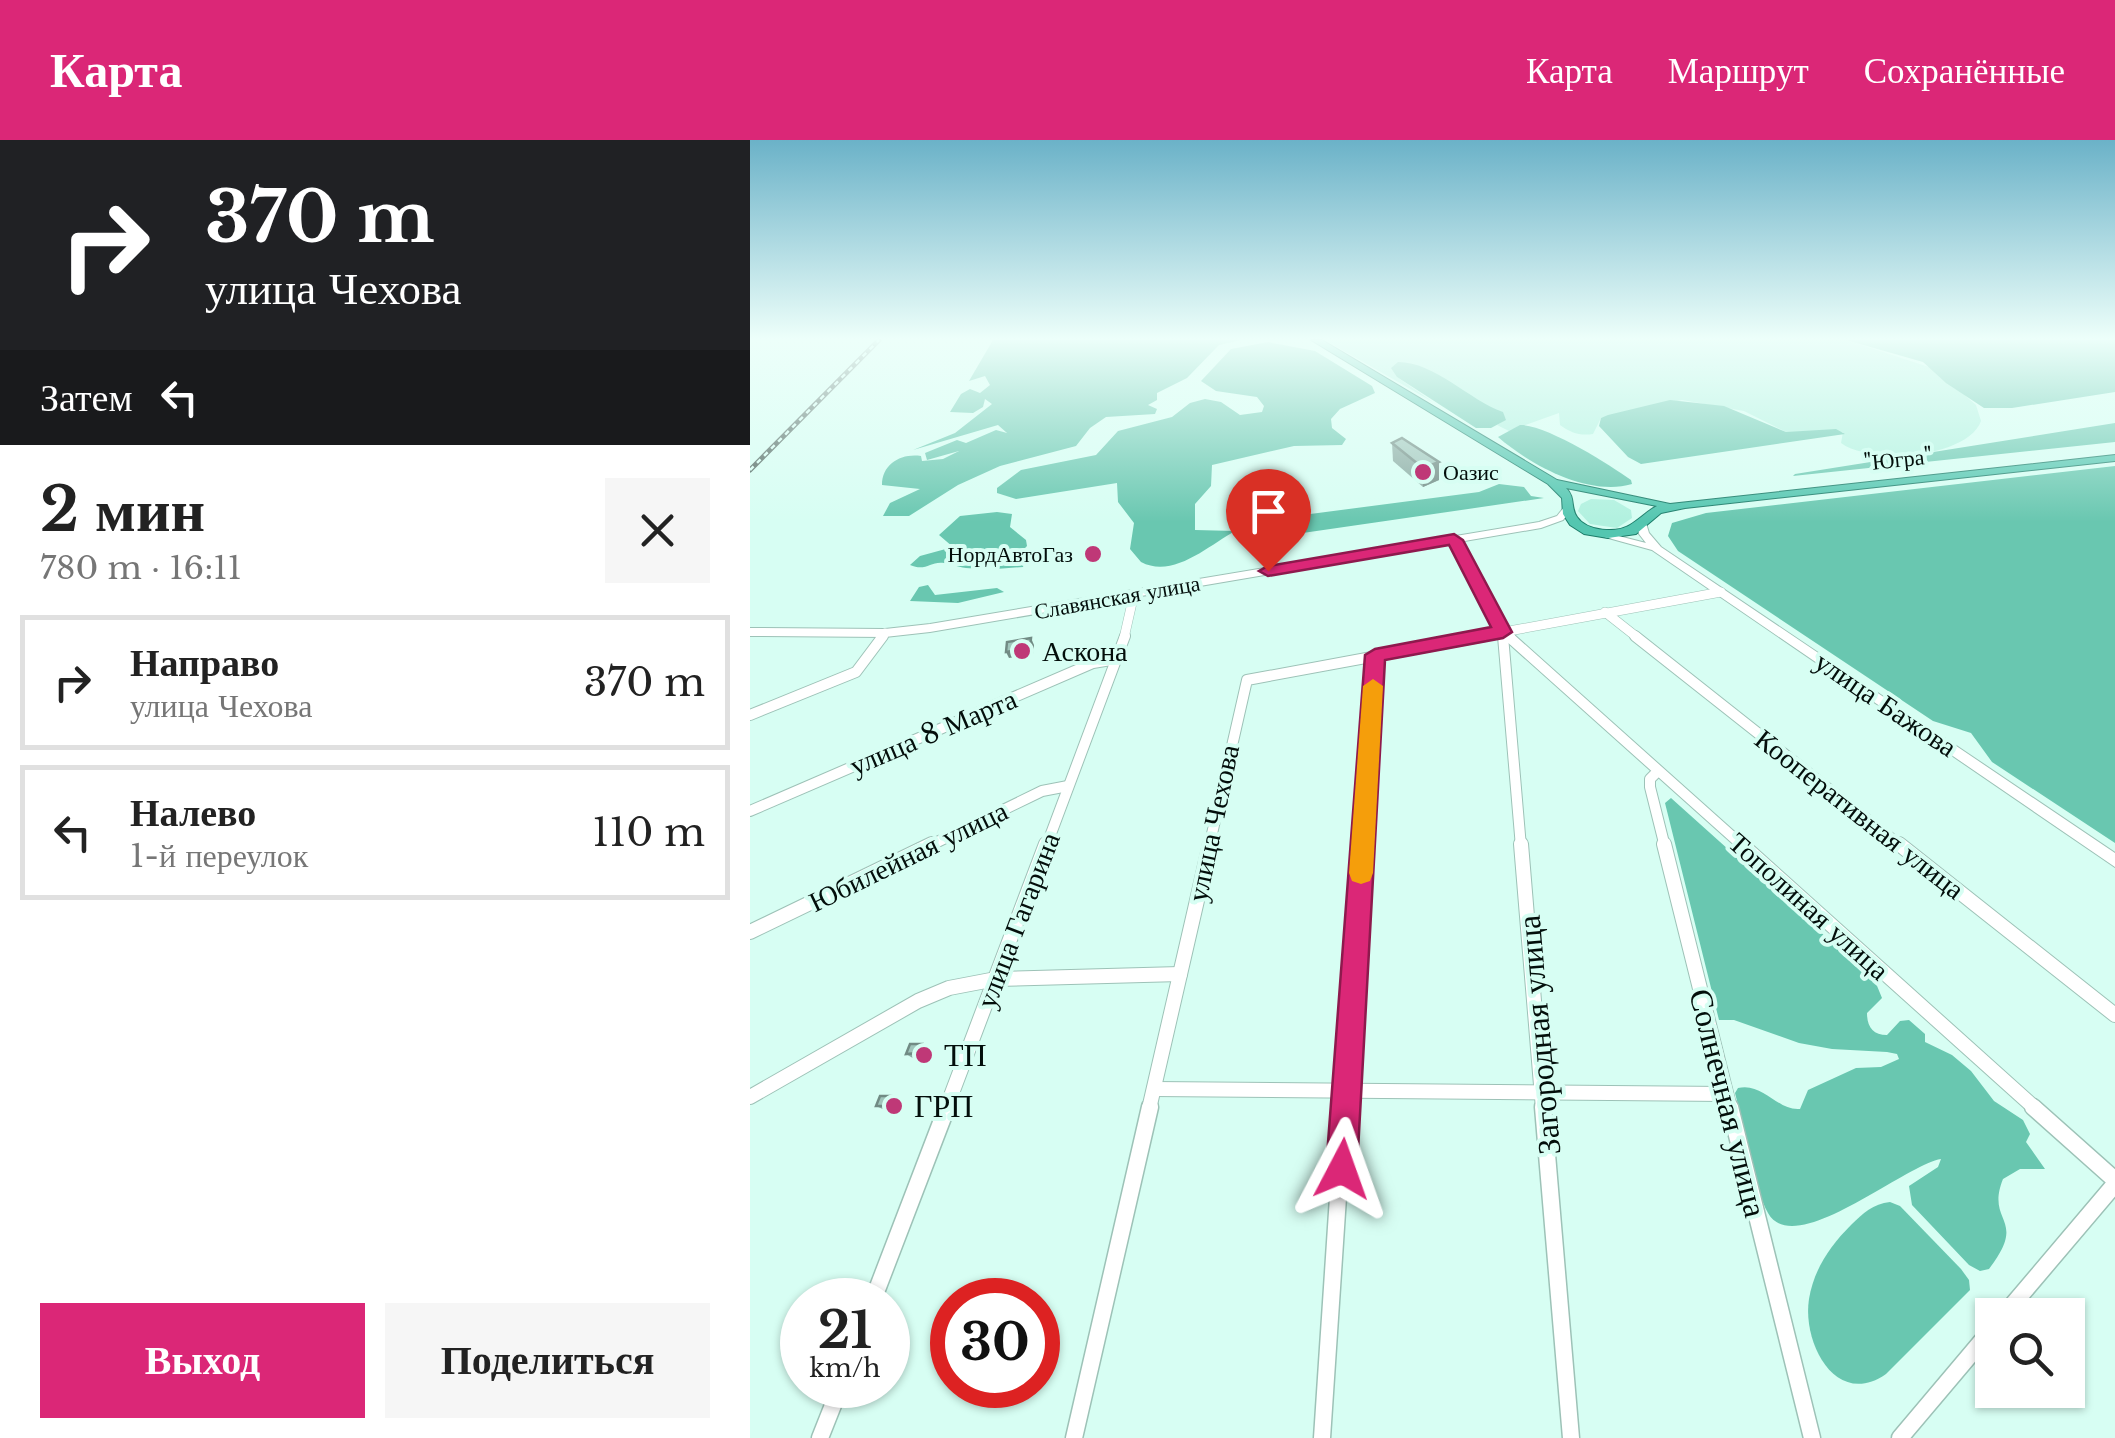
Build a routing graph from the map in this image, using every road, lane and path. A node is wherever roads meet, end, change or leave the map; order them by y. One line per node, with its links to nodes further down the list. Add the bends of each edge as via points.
1 (1417, 401): 3 (highway)
2 (2115, 458): 6 (highway, "Югра")
3 (1552, 481): 4 (highway); 7 (highway, via 1567,495)
4 (1604, 493): 5 (highway); 7 (highway, via 1581,496)
5 (1620, 496): 6 (highway); 8 (highway, via 1638,506)
6 (1685, 504): 8 (highway, via 1656,510)
7 (1569, 508): 9 (street); 10 (highway, via 1572,519)
8 (1642, 521): 10 (highway, via 1623,533); 12 (street)
9 (1541, 525): 10 (street); 11 (street, Славянская улица)
10 (1589, 530): 12 (street)
11 (1454, 540): 14 (street, Славянская улица); 18 (street)
12 (1656, 549): 13 (street, улица Бажова)
13 (1721, 592): 15 (street, улица Чехова); 25 (street, улица Бажова)
14 (1134, 594): 17 (street, Славянская улица); 20 (street, улица Гагарина)
15 (1605, 612): 18 (street, улица Чехова); 29 (street, Кооперативная улица)
16 (750, 632): 17 (street, Славянская улица)
17 (885, 632): 21 (street, via 856,672)
18 (1503, 632): 19 (street, улица Чехова); 22 (street, Тополиная улица); 32 (street, Загородная улица)
19 (1375, 655): 27 (street, улица Чехова, via 1255,677 1243,685); 31 (street)
20 (1116, 659): 23 (street, улица Гагарина); 24 (street, улица 8 Марта, via 1093,663)
21 (750, 715)
22 (1658, 771): 33 (street, Солнечная улица, via 1650,787); 35 (street, Тополиная улица)
23 (1068, 786): 26 (street, Юбилейная улица, via 1042,791); 28 (street, улица Гагарина)
24 (750, 810)
25 (2115, 861)
26 (750, 932)
27 (1180, 974): 28 (street); 30 (street, улица Чехова)
28 (996, 979): 34 (street, via 932,994); 36 (street, улица Гагарина)
29 (2115, 1015)
30 (1154, 1089): 31 (street); 41 (street, улица Чехова)
31 (1347, 1092): 32 (street); 42 (street)
32 (1544, 1094): 33 (street); 43 (street, Загородная улица)
33 (1724, 1094): 44 (street, Солнечная улица)
34 (750, 1097)
35 (2115, 1182): 37 (street)
36 (882, 1278)
37 (2018, 1298)
38 (1975, 1348): 45 (street)
39 (832, 1408): 40 (street)
40 (820, 1438)
41 (1074, 1438)
42 (1322, 1438)
43 (1571, 1438)
44 (1812, 1438)
45 (1900, 1438)

